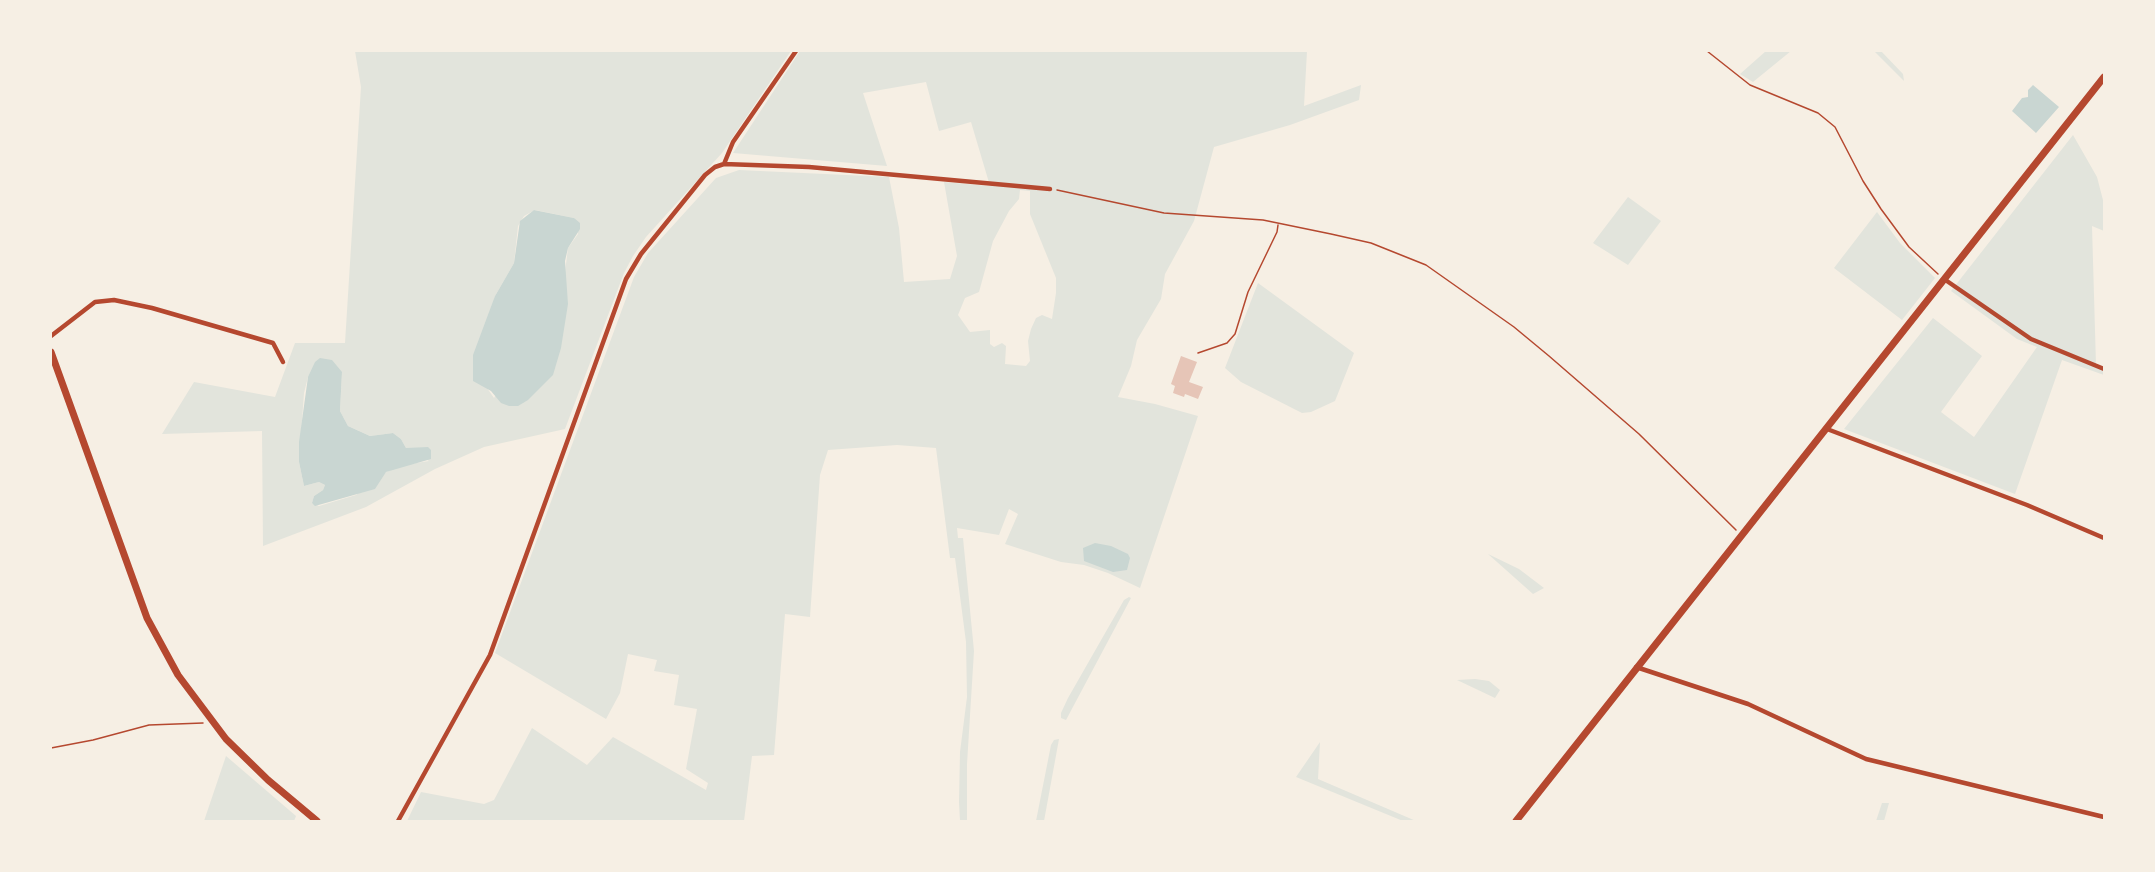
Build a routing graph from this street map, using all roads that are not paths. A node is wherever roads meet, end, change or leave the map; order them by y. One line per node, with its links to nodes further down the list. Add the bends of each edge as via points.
1 (796, 51): 3 (street, via 733,142)
2 (2104, 77): 5 (main road)
3 (724, 164): 4 (street, via 819,167); 15 (street, via 705,175 641,254 626,279 490,656)
4 (1050, 189)
5 (1944, 279): 9 (street, via 2031,339); 10 (main road)
6 (51, 336): 8 (street, via 95,302 114,300 273,344)
7 (51, 352): 14 (main road, via 147,618 178,675 246,759)
8 (283, 362)
9 (2104, 369)
10 (1827, 429): 11 (street); 12 (main road)
11 (2104, 538)
12 (1636, 668): 13 (street, via 1748,704 1866,759); 16 (main road)
13 (2104, 817)
14 (317, 821)
15 (398, 821)
16 (1516, 821)

